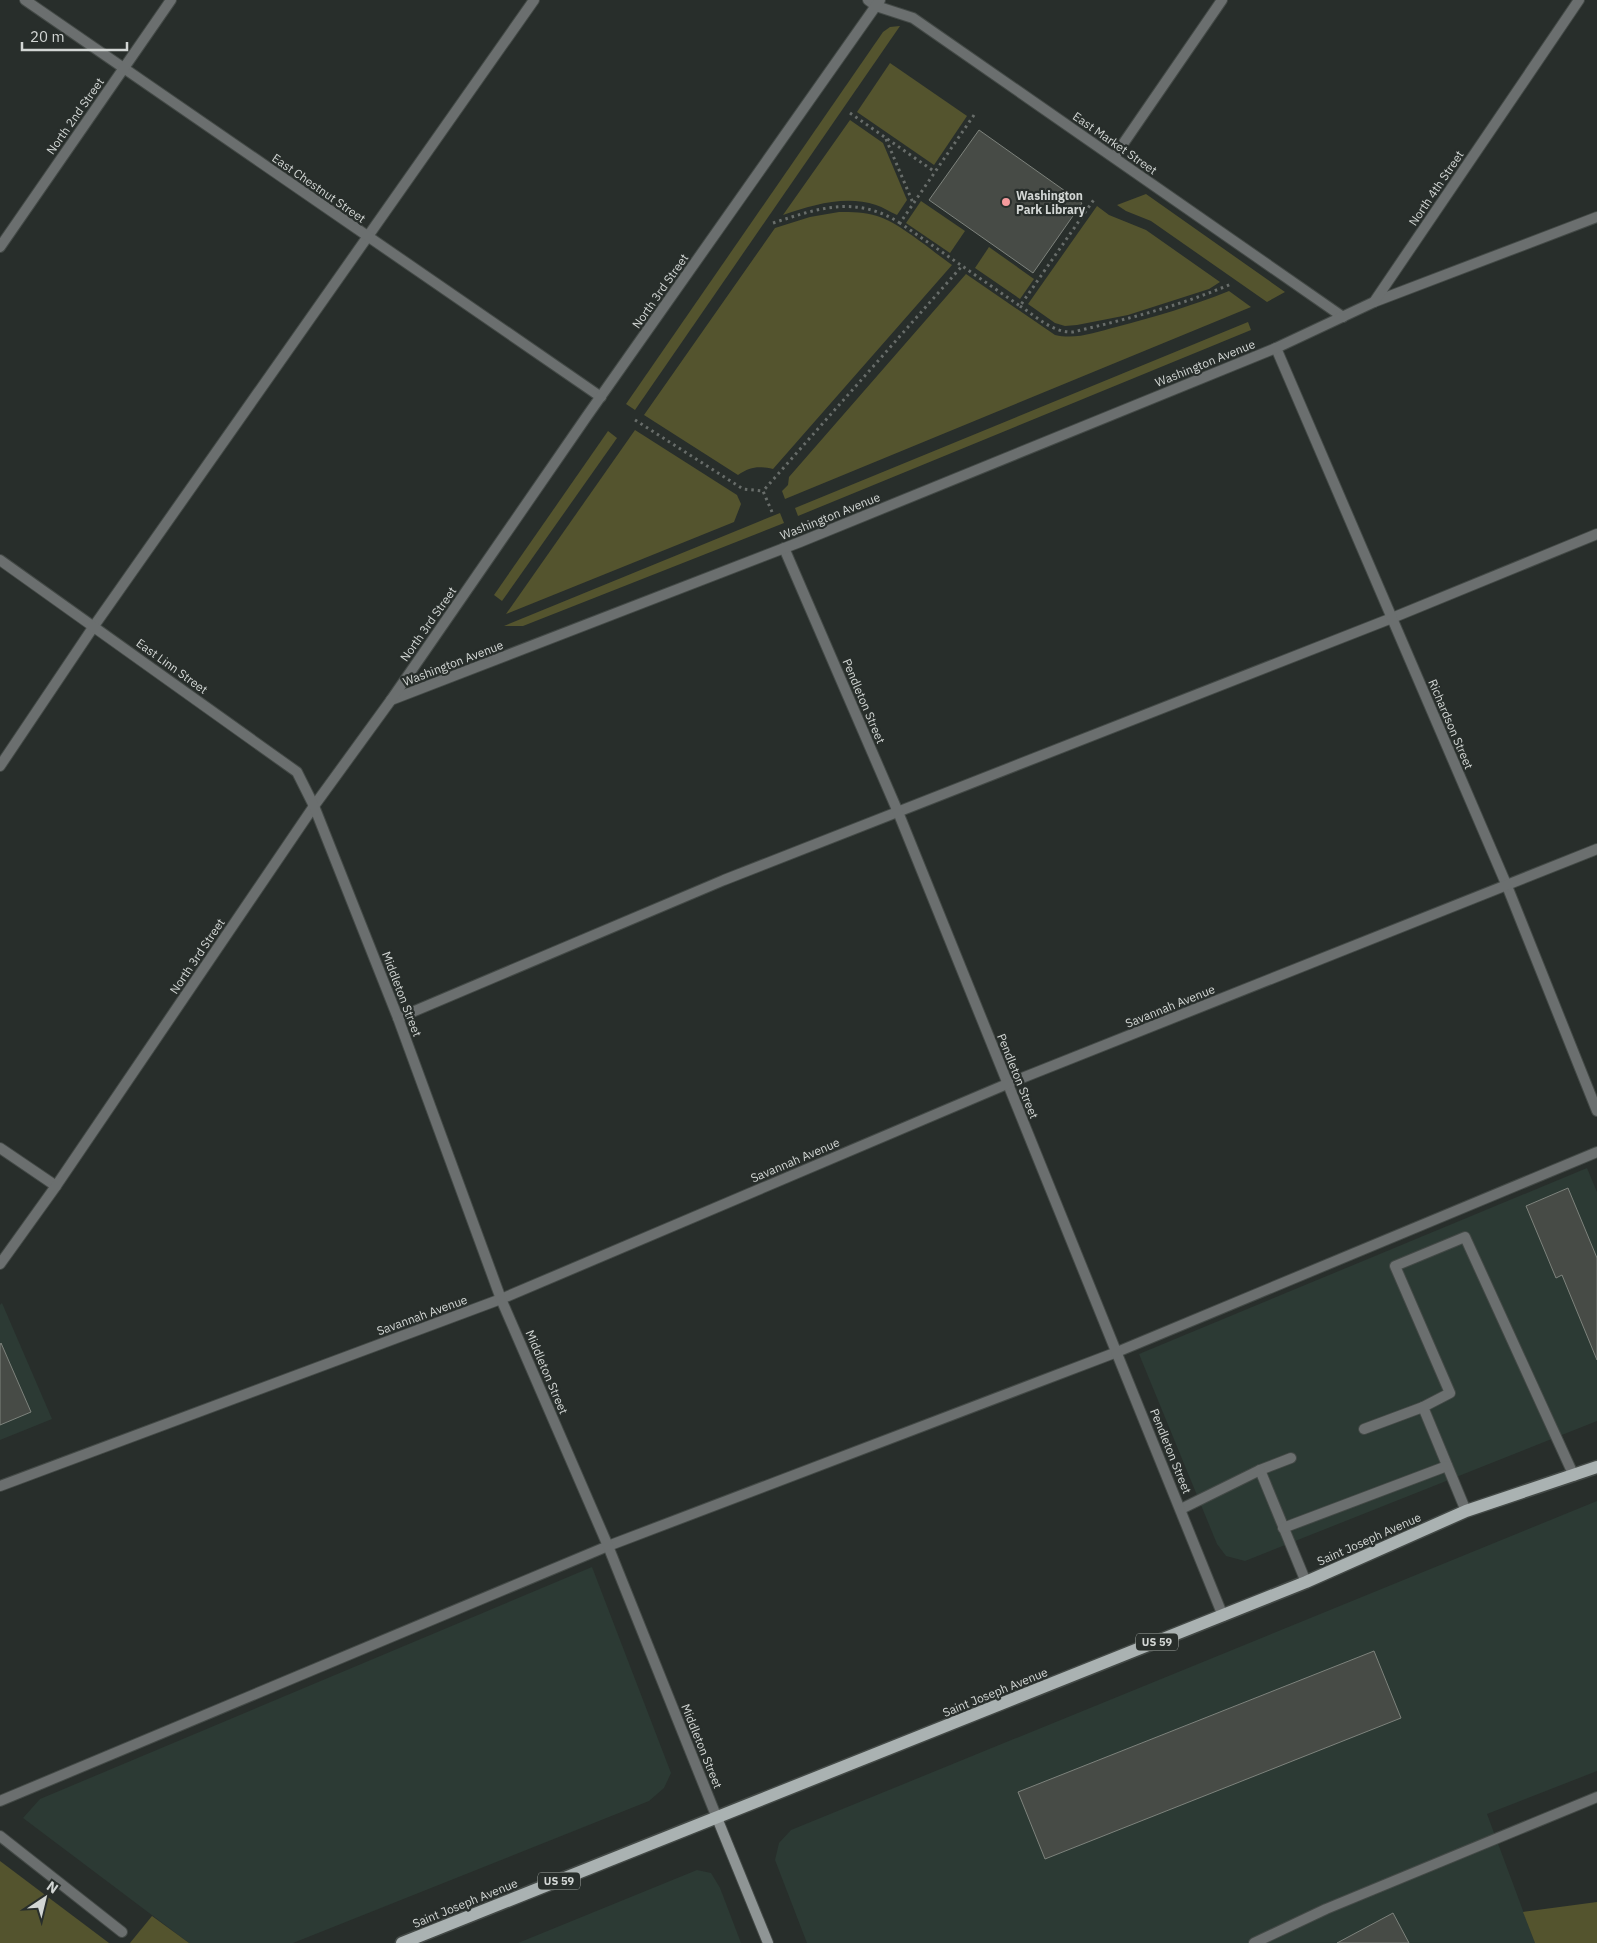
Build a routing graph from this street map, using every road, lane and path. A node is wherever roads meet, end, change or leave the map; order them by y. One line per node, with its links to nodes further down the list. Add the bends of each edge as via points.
1 (25, 0): 7 (street, East Chestnut Street)
2 (171, 0): 7 (street, North 2nd Street)
3 (534, 0): 18 (street)
4 (1222, 0): 11 (street)
5 (1579, 0): 22 (street, North 4th Street)
6 (875, 2): 11 (street, East Market Street, via 913,18); 26 (street, North 3rd Street)
7 (123, 69): 18 (street, East Chestnut Street); 19 (street, North 2nd Street)
8 (850, 113): 10 (path)
9 (974, 115): 12 (path)
10 (886, 138): 12 (path); 14 (path)
11 (1114, 157): 24 (street, East Market Street)
12 (935, 172): 14 (path)
13 (1095, 198): 23 (path)
14 (913, 203): 17 (path)
15 (1597, 217): 22 (street)
16 (773, 223): 17 (path, via 835,206 876,210)
17 (900, 223): 20 (path)
18 (368, 237): 26 (street, East Chestnut Street); 34 (street)
19 (0, 247)
20 (962, 266): 23 (path); 28 (path)
21 (1231, 284): 23 (path, via 1136,317 1073,332 1054,329)
22 (1374, 302): 24 (street, North 4th Street)
23 (1020, 306)
24 (1344, 317): 25 (street, North 4th Street)
25 (1276, 348): 31 (street, Washington Avenue); 33 (street, Richardson Street)
26 (600, 396): 35 (street, North 3rd Street)
27 (635, 420): 28 (path, via 743,489)
28 (764, 492): 29 (path)
29 (772, 512)
30 (1597, 534): 33 (street)
31 (784, 548): 35 (street, Washington Avenue); 38 (street, Pendleton Street)
32 (0, 560): 34 (street, East Linn Street)
33 (1392, 618): 38 (street); 40 (street, Richardson Street)
34 (94, 626): 36 (street); 37 (street, East Linn Street, via 297,772)
35 (391, 700): 37 (street, North 3rd Street)
36 (0, 766)
37 (314, 806): 41 (street, Middleton Street); 46 (street, North 3rd Street)
38 (898, 812): 41 (street, via 724,880); 42 (street, Pendleton Street)
39 (1597, 849): 40 (street, Savannah Avenue)
40 (1507, 886): 42 (street, Savannah Avenue); 43 (street, Richardson Street)
41 (398, 1018): 48 (street, Middleton Street)
42 (1007, 1084): 48 (street, Savannah Avenue); 49 (street, Pendleton Street)
43 (1597, 1111)
44 (0, 1148): 46 (street)
45 (1597, 1152): 49 (street)
46 (56, 1186): 47 (street, North 3rd Street)
47 (0, 1264)
48 (501, 1299): 57 (street, Savannah Avenue); 61 (street, Middleton Street)
49 (1117, 1352): 58 (street, Pendleton Street); 61 (street)
50 (1423, 1407): 51 (street); 53 (street); 56 (street, via 1450,1393 1395,1266 1465,1237)
51 (1364, 1428)
52 (1291, 1458): 55 (street)
53 (1447, 1466): 59 (street); 60 (street)
54 (1597, 1467): 56 (main road, Saint Joseph Avenue / US 59)
55 (1260, 1470): 58 (street); 60 (street)
56 (1574, 1476): 59 (main road, Saint Joseph Avenue / US 59)
57 (0, 1486)
58 (1180, 1509): 63 (street, Pendleton Street)
59 (1466, 1511): 62 (main road, Saint Joseph Avenue / US 59)
60 (1283, 1528): 62 (street)
61 (608, 1546): 65 (street); 66 (street, Middleton Street)
62 (1306, 1582): 63 (main road, Saint Joseph Avenue / US 59)
63 (1223, 1616): 66 (main road, Saint Joseph Avenue / US 59)
64 (1597, 1797): 71 (street, via 1326,1909)
65 (0, 1801)
66 (717, 1818): 69 (main road, Saint Joseph Avenue / US 59); 70 (main road, Middleton Street)
67 (0, 1836): 68 (street)
68 (122, 1932)
69 (402, 1943)
70 (768, 1943)
71 (1254, 1943)

